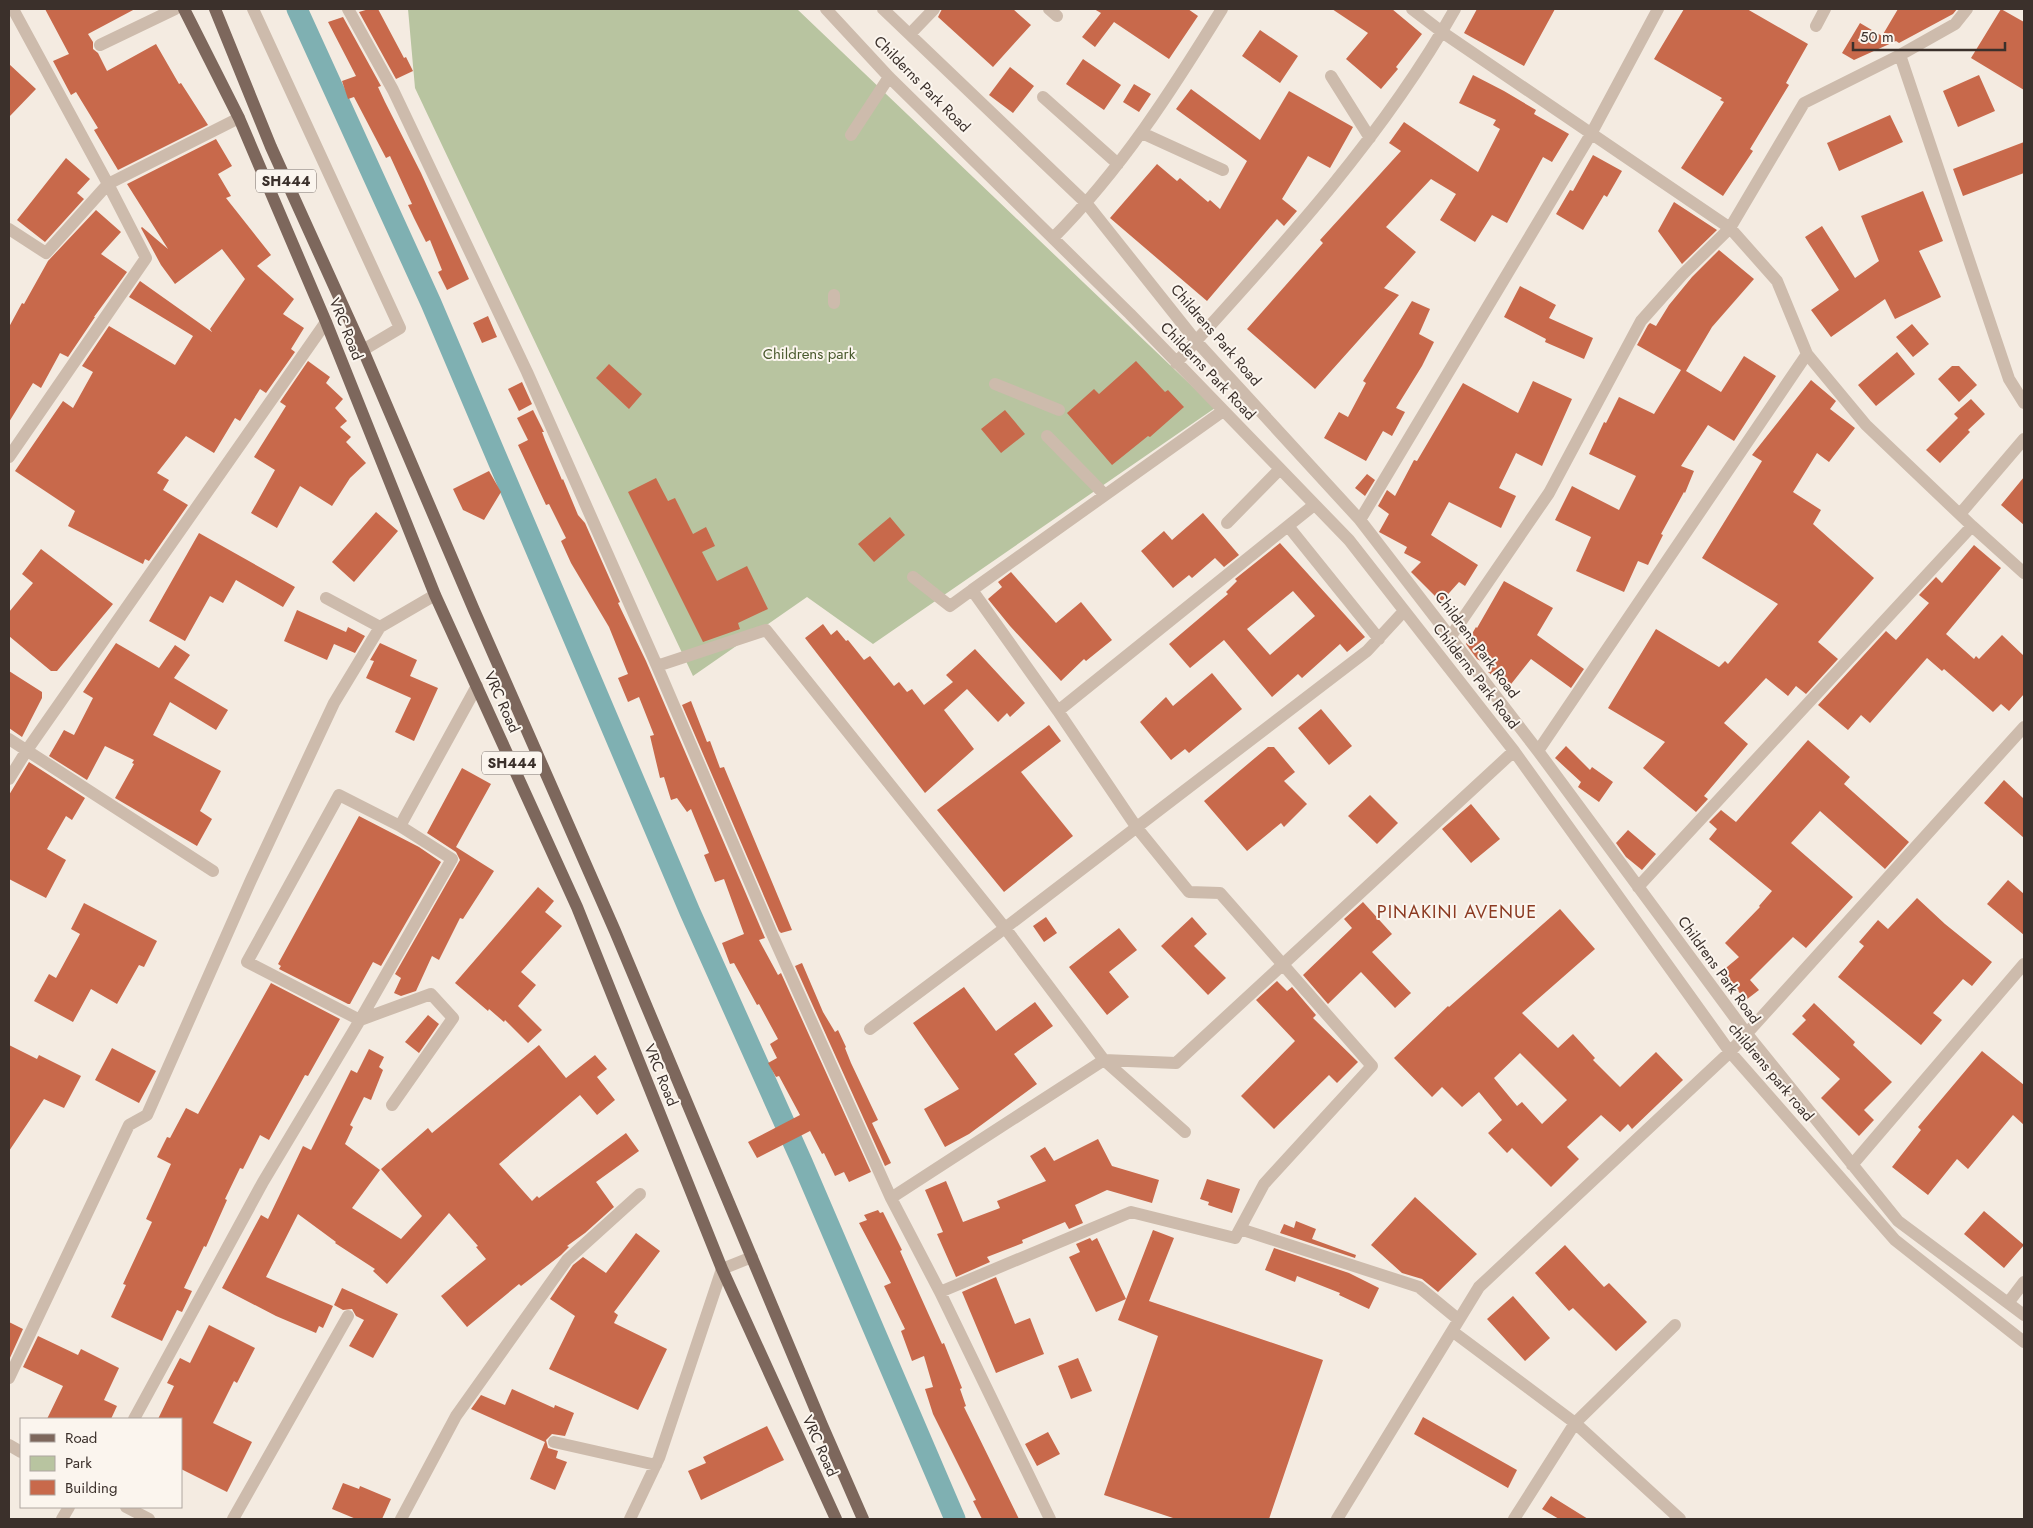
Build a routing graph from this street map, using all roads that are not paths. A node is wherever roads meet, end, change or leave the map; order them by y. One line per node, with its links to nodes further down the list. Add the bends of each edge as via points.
1 (13, 9): 31 (street)
2 (175, 9): 19 (street)
3 (184, 9): 24 (main road, VRC Road / SH444)
4 (215, 9): 38 (main road, SH444, via 271,147)
5 (252, 9): 38 (street, via 400,328)
6 (348, 9): 65 (street, via 393,90 527,372)
7 (826, 9): 22 (street, Childerns Park Road)
8 (883, 9): 18 (street, Childrens Park Road)
9 (934, 9): 18 (street)
10 (1222, 9): 25 (street)
11 (1412, 9): 17 (street)
12 (1455, 9): 17 (street)
13 (1658, 9): 26 (street)
14 (1825, 9): 16 (street)
15 (1967, 9): 20 (street, via 1955,24)
16 (1816, 26)
17 (1442, 32): 26 (street); 28 (street)
18 (910, 34): 32 (street, Childrens Park Road)
19 (100, 45)
20 (1900, 56): 33 (street, via 1804,103); 42 (street, via 2009,379)
21 (1331, 76): 28 (street)
22 (890, 77): 27 (street); 35 (street, Childerns Park Road)
23 (1043, 97): 29 (street)
24 (240, 118): 31 (street); 36 (main road, VRC Road / SH444)
25 (1142, 133): 29 (street); 30 (street)
26 (1591, 134): 33 (street); 52 (street)
27 (850, 135)
28 (1370, 138): 37 (street, via 1293,234)
29 (1118, 164): 32 (street)
30 (1223, 170)
31 (108, 184): 34 (street, via 46,253); 47 (street, via 146,258)
32 (1087, 204): 35 (street); 37 (street, Childrens Park Road)
33 (1730, 228): 39 (street, via 1777,280); 63 (street, via 1641,321 1549,493)
34 (9, 229)
35 (1053, 238): 40 (street, Childerns Park Road)
36 (326, 322): 59 (main road, VRC Road / SH444); 70 (street)
37 (1196, 341): 40 (street); 52 (street, Childrens Park Road)
38 (363, 350): 95 (main road, SH444, via 619,940)
39 (1807, 354): 51 (street, via 1866,425); 72 (street)
40 (1176, 363): 44 (street, Childerns Park Road)
41 (995, 384): 43 (street)
42 (2024, 403)
43 (1058, 410)
44 (1223, 411): 48 (street, Childerns Park Road); 49 (street)
45 (1047, 436): 49 (street)
46 (2024, 439): 51 (street)
47 (9, 456)
48 (1280, 469): 50 (street, Childerns Park Road); 53 (street)
49 (1105, 495): 58 (street)
50 (1314, 505): 54 (street); 61 (street, Childerns Park Road, via 1349,540)
51 (1960, 514): 55 (street)
52 (1360, 520): 63 (street, Childrens Park Road)
53 (1227, 523)
54 (1288, 526): 64 (street); 67 (street)
55 (1972, 526): 56 (street); 80 (street)
56 (2024, 573)
57 (913, 578): 58 (street, via 950,606)
58 (972, 590): 67 (street)
59 (435, 595): 62 (street); 66 (main road, VRC Road / SH444)
60 (326, 598): 62 (street)
61 (1404, 611): 64 (street); 71 (street, Childerns Park Road)
62 (380, 627): 106 (street, via 334,703 250,880 147,1115 129,1125)
63 (1451, 636): 72 (street, Childrens Park Road)
64 (1379, 638): 76 (street, via 1368,651)
65 (657, 666): 81 (street, via 766,630); 93 (street, via 772,934)
66 (477, 686): 75 (street); 96 (main road, VRC Road / SH444, via 576,907)
67 (1058, 711): 76 (street)
68 (2024, 727): 86 (street)
69 (9, 739): 70 (street)
70 (27, 750): 73 (street); 79 (street)
71 (1514, 751): 74 (street, Childerns Park Road); 82 (street)
72 (1538, 751): 77 (street, Childrens Park Road)
73 (9, 779)
74 (1536, 782): 78 (street, childrens park road)
75 (400, 826): 84 (street, via 452,859); 84 (street, via 339,795 247,962)
76 (1137, 828): 81 (street); 82 (street, via 1189,892 1220,893)
77 (1605, 841): 78 (street); 80 (street, Childrens Park Road)
78 (1589, 855): 87 (street, childrens park road)
79 (213, 871)
80 (1638, 887): 86 (street, Childrens Park Road)
81 (1005, 928): 85 (street); 88 (street)
82 (1283, 964): 88 (street, via 1176,1063); 94 (street, via 1372,1066 1264,1184)
83 (2024, 964): 91 (street)
84 (360, 1020): 89 (street, via 430,994 453,1018); 107 (street, via 263,1182)
85 (870, 1029)
86 (1746, 1034): 87 (street); 91 (street, Childrens Park Road)
87 (1730, 1052): 102 (street, via 1479,1287); 105 (street, childrens park road, via 1895,1240)
88 (1104, 1060): 90 (street); 93 (street)
89 (392, 1106)
90 (1185, 1132)
91 (1852, 1165): 99 (street, Childrens Park Road, via 1898,1221)
92 (640, 1194): 118 (street, via 567,1260 456,1416)
93 (891, 1198): 98 (street)
94 (1240, 1229): 98 (street, via 1235,1238 1131,1212); 102 (street, via 1419,1287)
95 (752, 1257): 96 (street); 121 (main road, SH444)
96 (722, 1269): 112 (street); 120 (main road, VRC Road / SH444)
97 (2024, 1282): 99 (street)
98 (940, 1292): 122 (street)
99 (2008, 1303): 100 (street, Childrens Park Road)
100 (2024, 1315)
101 (348, 1316): 117 (street)
102 (1458, 1320): 104 (street)
103 (1675, 1325): 108 (street)
104 (1452, 1331): 108 (street); 123 (street)
105 (2024, 1342)
106 (9, 1378)
107 (135, 1418)
108 (1575, 1423): 124 (street); 125 (street)
109 (554, 1442): 112 (street)
110 (9, 1445): 111 (street)
111 (20, 1451)
112 (656, 1465): 119 (street)
113 (68, 1508): 115 (street)
114 (128, 1508): 116 (street)
115 (62, 1519)
116 (149, 1519)
117 (233, 1519)
118 (401, 1519)
119 (630, 1519)
120 (836, 1519)
121 (863, 1519)
122 (1050, 1519)
123 (1337, 1519)
124 (1514, 1519)
125 (1680, 1519)

